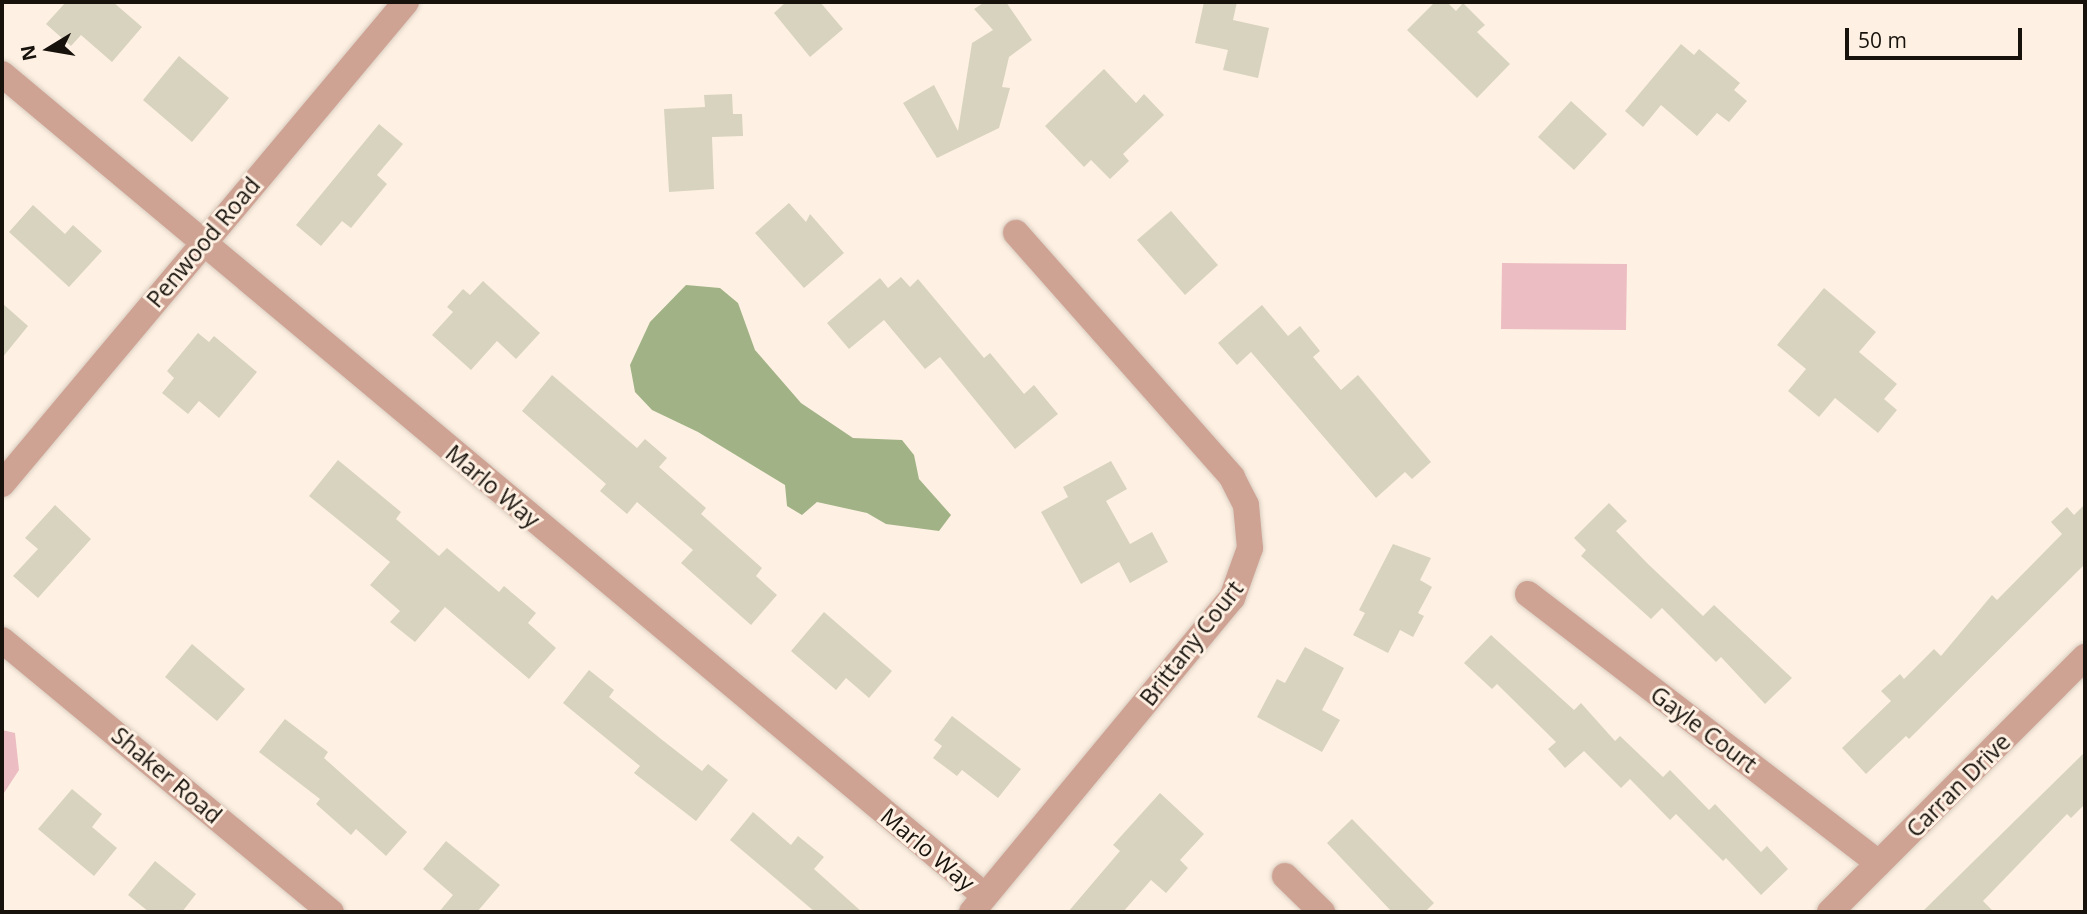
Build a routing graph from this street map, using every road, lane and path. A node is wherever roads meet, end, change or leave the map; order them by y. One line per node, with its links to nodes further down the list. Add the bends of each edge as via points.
1 (406, 2): 4 (street, Penwood Road)
2 (2, 74): 4 (street, Marlo Way)
3 (1016, 233): 11 (street, Brittany Court, via 1232,477 1246,505 1250,548 1232,598)
4 (202, 243): 5 (street, Penwood Road); 11 (street, Marlo Way)
5 (2, 484)
6 (1528, 594): 9 (street, Gayle Court)
7 (2, 640): 12 (street, Shaker Road)
8 (2085, 657): 9 (street, Carran Drive)
9 (1880, 863): 14 (street, Carran Drive)
10 (1285, 876): 13 (street)
11 (978, 904)
12 (331, 912)
13 (1322, 912)
14 (1830, 912)

